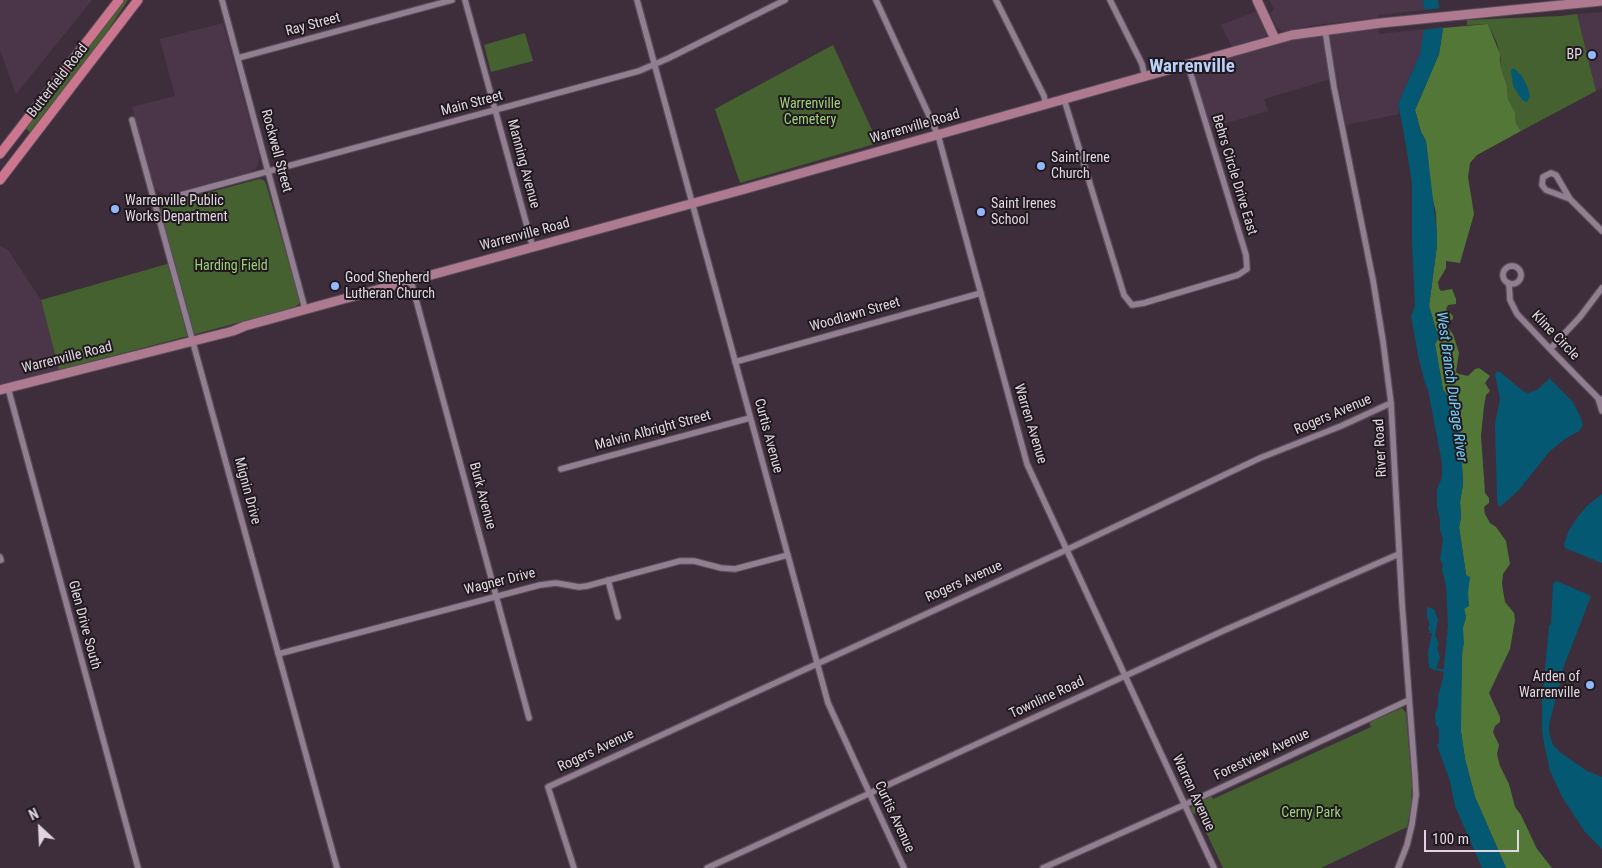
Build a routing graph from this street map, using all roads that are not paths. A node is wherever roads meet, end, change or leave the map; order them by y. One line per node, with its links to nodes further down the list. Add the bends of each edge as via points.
1 (118, 0): 25 (main road, Butterfield Road)
2 (138, 0): 27 (main road, Butterfield Road)
3 (222, 0): 16 (street, Rockwell Street)
4 (452, 0): 16 (street, Ray Street)
5 (465, 0): 22 (street, Manning Avenue)
6 (637, 0): 17 (street, Curtis Avenue)
7 (785, 0): 17 (street, Main Street)
8 (876, 0): 24 (street, Warren Avenue)
9 (996, 0): 21 (street)
10 (1110, 0): 19 (street, via 1142,64)
11 (1257, 0): 15 (main road)
12 (1602, 1): 13 (main road, Warrenville Road)
13 (1520, 5): 14 (main road, Warrenville Road, via 1466,15)
14 (1325, 30): 15 (main road, Warrenville Road); 43 (street, River Road, via 1373,280)
15 (1275, 39): 18 (main road, Warrenville Road)
16 (238, 58): 26 (street, Rockwell Street)
17 (654, 65): 22 (street, Main Street); 30 (street, Curtis Avenue)
18 (1188, 65): 19 (main road, Warrenville Road); 20 (street, Behrs Circle Drive East, via 1246,255 1247,269 1238,275 1144,303 1132,305 1126,298)
19 (1145, 77): 20 (main road, Warrenville Road)
20 (1064, 100): 21 (main road, Warrenville Road)
21 (1046, 105): 24 (main road, Warrenville Road)
22 (496, 110): 26 (street, Main Street); 32 (street, Manning Avenue)
23 (132, 120): 29 (street, Mignin Drive)
24 (938, 135): 30 (main road, Warrenville Road); 36 (street, Warren Avenue)
25 (0, 154)
26 (268, 172): 29 (street, Main Street); 37 (street, Rockwell Street)
27 (0, 180)
28 (1570, 199): 28 (street, via 1556,175 1551,173 1543,177 1542,185 1546,190); 31 (street)
29 (155, 202): 38 (street, Mignin Drive)
30 (692, 204): 32 (main road, Warrenville Road); 40 (street, Curtis Avenue)
31 (1602, 231)
32 (533, 248): 33 (main road, Warrenville Road)
33 (411, 281): 37 (main road, Warrenville Road); 51 (street, Burk Avenue)
34 (1510, 283): 39 (street, Kline Circle, via 1514,310)
35 (1602, 288): 39 (street)
36 (981, 293): 40 (street, Woodlawn Street); 47 (street, Warren Avenue, via 1027,464)
37 (305, 309): 38 (main road, Warrenville Road)
38 (193, 339): 41 (main road, Warrenville Road); 53 (street, Mignin Drive)
39 (1550, 349): 42 (street, Kline Circle)
40 (735, 362): 45 (street, Curtis Avenue)
41 (4, 389): 60 (street, Glen Drive South)
42 (1601, 397): 44 (street, Kline Circle)
43 (1391, 403): 47 (street, Rogers Avenue, via 1260,458); 48 (street, River Road)
44 (1602, 411)
45 (750, 418): 46 (street, Malvin Albright Street); 49 (street, Curtis Avenue)
46 (562, 469)
47 (1066, 550): 54 (street, Rogers Avenue); 55 (street, Warren Avenue)
48 (1399, 554): 55 (street, Townline Road); 56 (street, River Road)
49 (788, 555): 50 (street, Wagner Drive, via 735,569 694,560 680,561); 54 (street, Curtis Avenue)
50 (608, 580): 51 (street, Wagner Drive, via 580,587 547,584); 52 (street)
51 (496, 596): 53 (street, Wagner Drive); 57 (street, Burk Avenue)
52 (618, 617)
53 (278, 654): 61 (street, Mignin Drive)
54 (817, 663): 58 (street, Curtis Avenue, via 828,703); 62 (street, Rogers Avenue, via 548,787)
55 (1125, 676): 58 (street, Townline Road); 59 (street, Warren Avenue)
56 (1409, 700): 59 (street, Forestview Avenue); 67 (street, River Road, via 1416,796 1410,836)
57 (529, 718)
58 (869, 793): 63 (street, Townline Road); 64 (street, Curtis Avenue)
59 (1184, 805): 65 (street, Forestview Avenue); 66 (street, Warren Avenue)
60 (138, 868)
61 (337, 868)
62 (574, 868)
63 (707, 868)
64 (904, 868)
65 (1043, 868)
66 (1214, 868)
67 (1398, 868)

